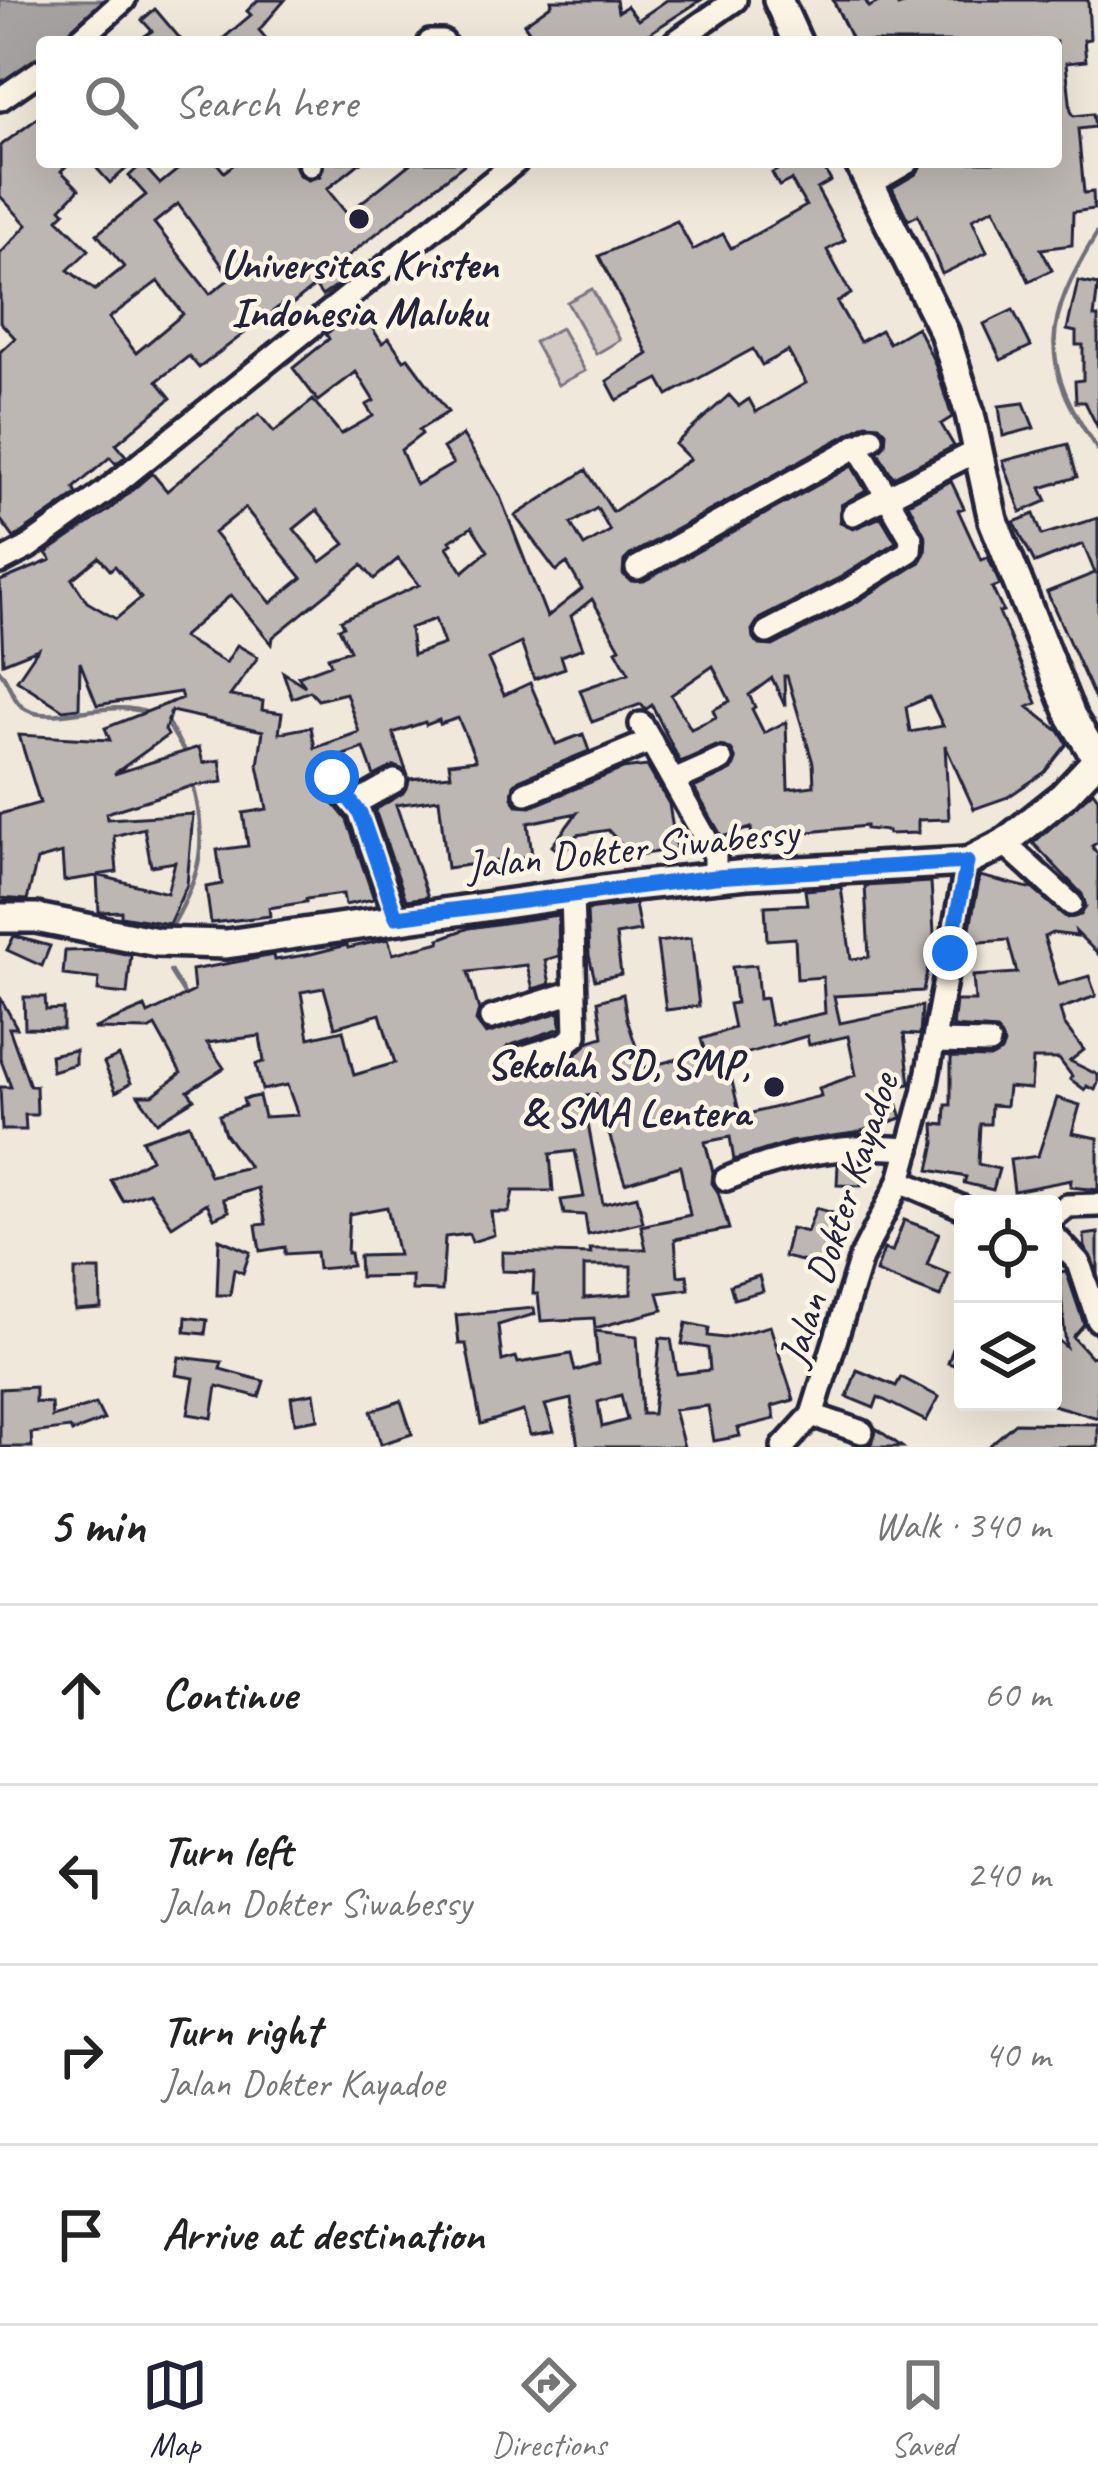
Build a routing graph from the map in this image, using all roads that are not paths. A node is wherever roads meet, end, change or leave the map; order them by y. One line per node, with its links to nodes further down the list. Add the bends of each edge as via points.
1 (124, 0): 4 (street)
2 (735, 0): 5 (street)
3 (778, 0): 6 (main road)
4 (84, 36)
5 (684, 36)
6 (794, 36)
7 (36, 74): 8 (street)
8 (0, 99)
9 (500, 168): 14 (street, via 105,492)
10 (865, 173): 11 (main road, via 956,362)
11 (976, 451): 12 (street); 17 (main road, via 1000,538 1071,716)
12 (888, 496): 13 (street); 15 (street, via 865,441); 16 (street, via 910,551)
13 (853, 514)
14 (0, 562)
15 (638, 568)
16 (766, 632)
17 (1098, 759): 24 (main road, Jalan Dokter Siwabessy)
18 (721, 760): 20 (street)
19 (332, 777): 23 (street)
20 (676, 780): 22 (street, via 646,733); 26 (street, via 715,855)
21 (395, 781): 23 (street)
22 (526, 793)
23 (354, 803): 29 (street)
24 (1004, 843): 25 (main road, Jalan Dokter Siwabessy); 28 (street)
25 (967, 862): 26 (main road, Jalan Dokter Siwabessy); 33 (street, Jalan Dokter Kayadoe)
26 (715, 877): 27 (main road, Jalan Dokter Siwabessy)
27 (572, 893): 29 (main road, Jalan Dokter Siwabessy); 31 (street)
28 (1071, 904)
29 (396, 917): 30 (main road, Jalan Dokter Siwabessy, via 196,944)
30 (0, 919)
31 (574, 992): 32 (street); 35 (street, via 574,1039)
32 (491, 1018)
33 (933, 1042): 34 (street); 36 (street, Jalan Dokter Kayadoe)
34 (988, 1043)
35 (514, 1060)
36 (909, 1149): 37 (street, via 817,1151); 38 (street, Jalan Dokter Kayadoe)
37 (726, 1179)
38 (900, 1180): 39 (street); 44 (street, Jalan Dokter Kayadoe, via 861,1258)
39 (954, 1204)
40 (1098, 1205): 41 (street)
41 (1062, 1209)
42 (1062, 1245): 43 (street, via 1079,1263)
43 (1098, 1320)
44 (812, 1415): 45 (street); 46 (street, Jalan Dokter Kayadoe)
45 (862, 1432)
46 (783, 1447)

